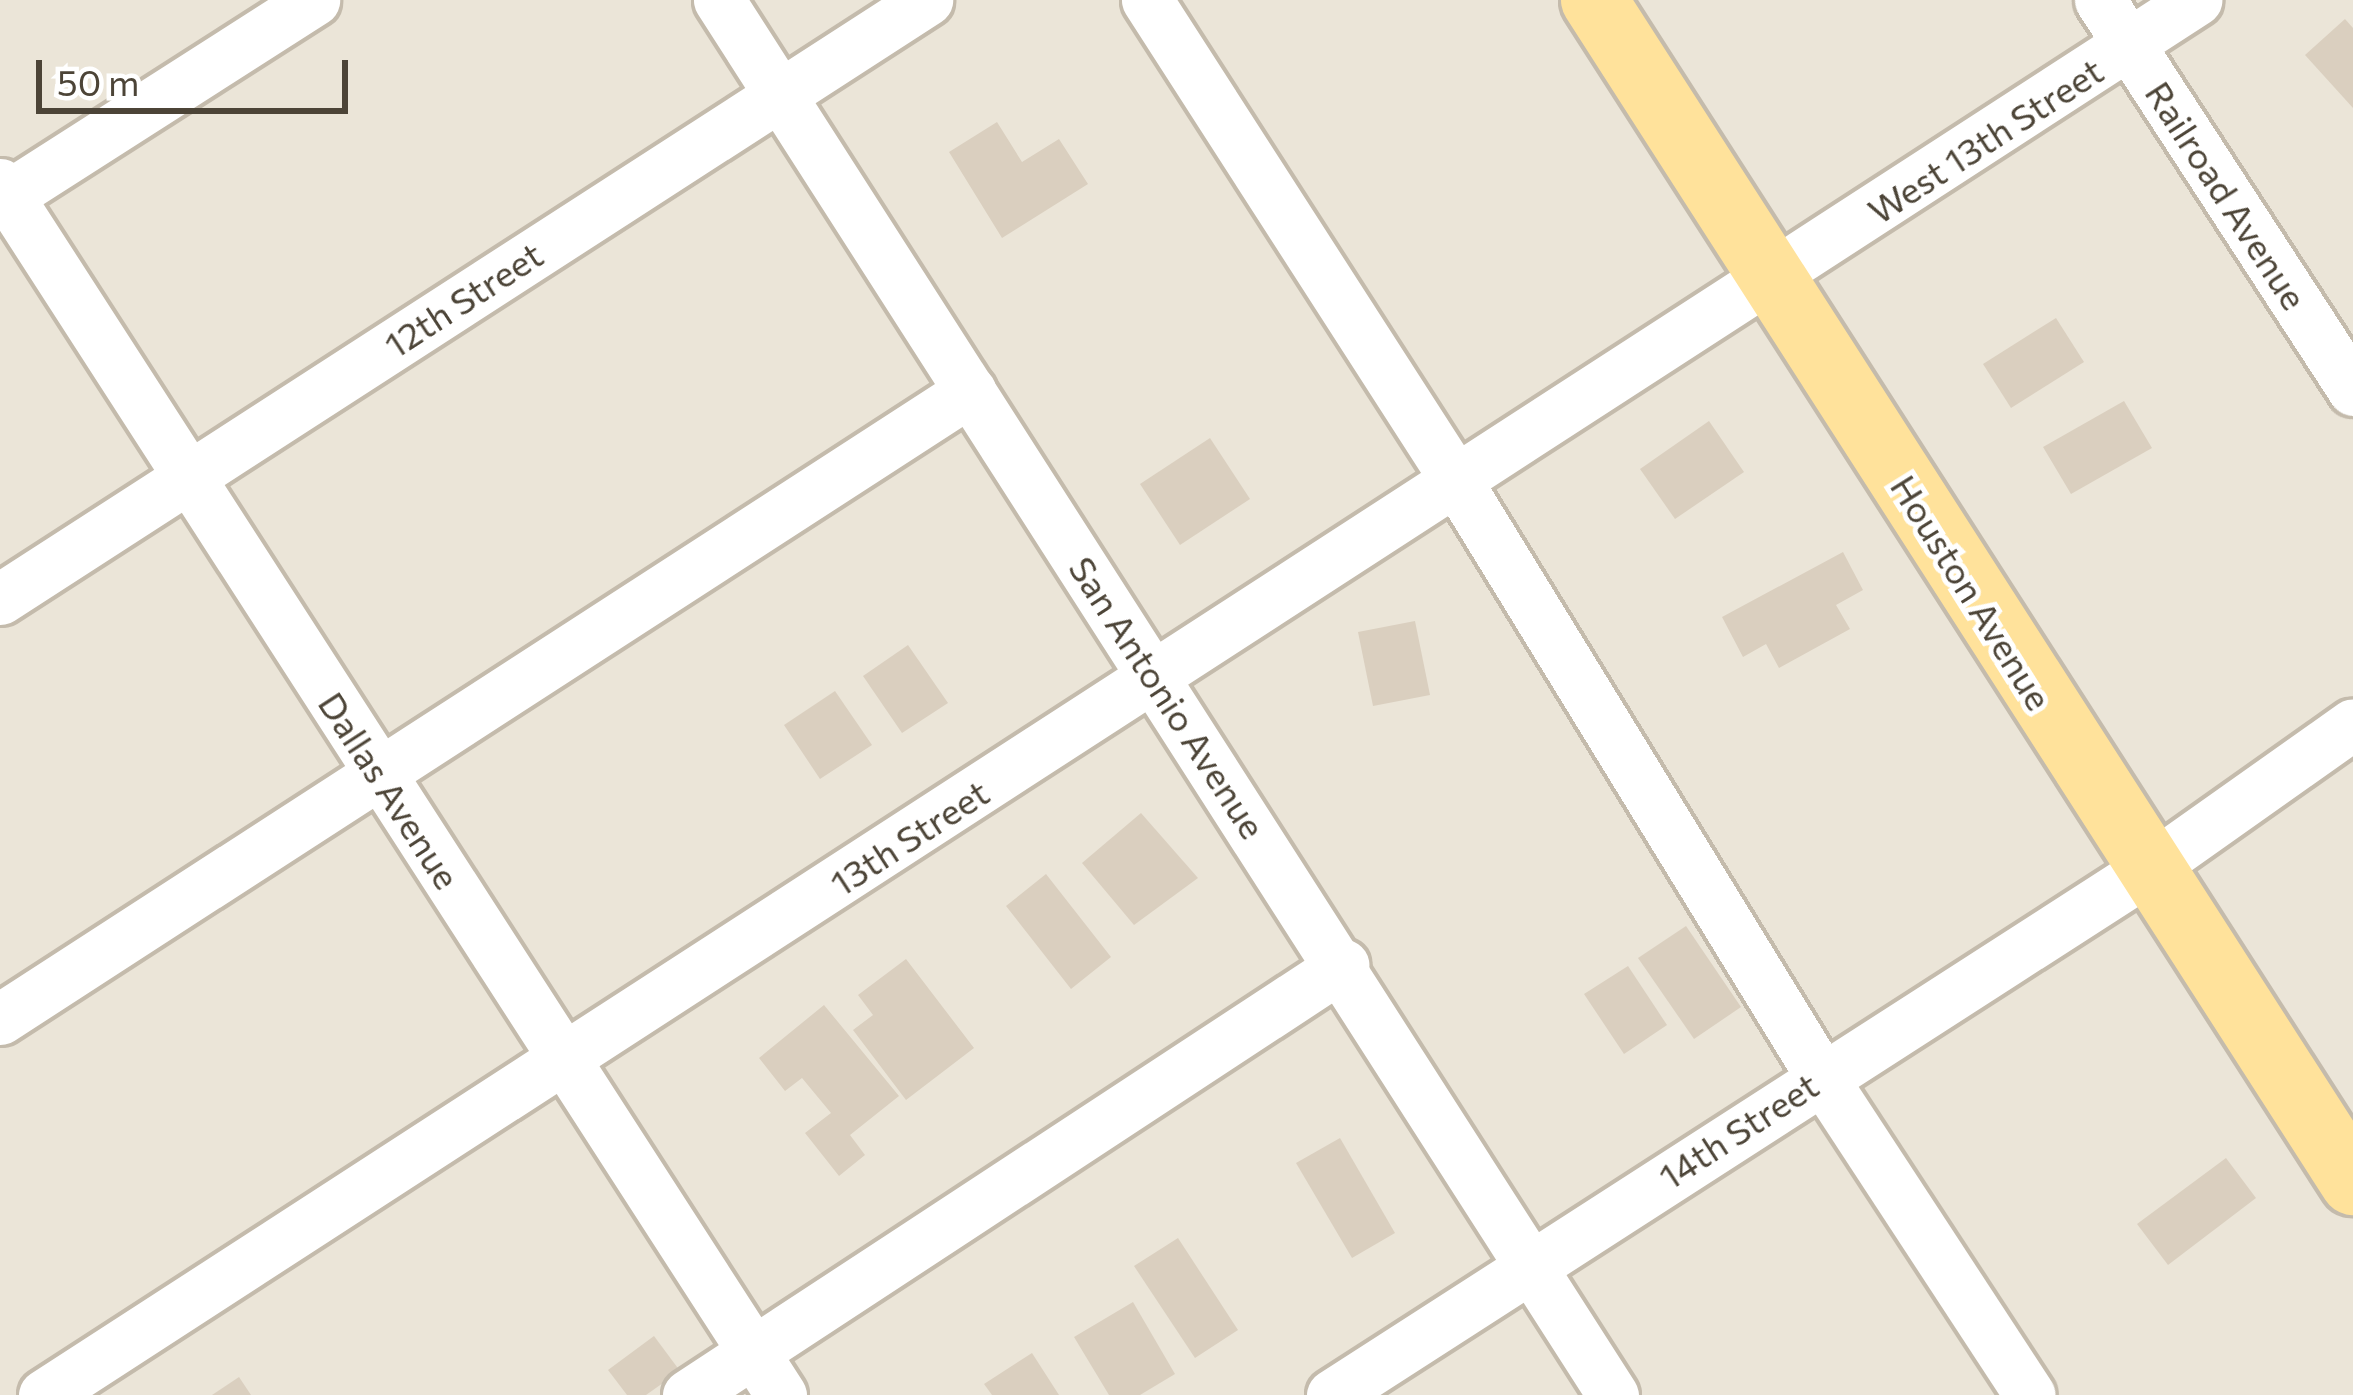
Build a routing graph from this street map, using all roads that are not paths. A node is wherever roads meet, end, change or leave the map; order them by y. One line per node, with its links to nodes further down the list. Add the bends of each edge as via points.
1 (314, 0): 10 (street)
2 (719, 0): 9 (street, San Antonio Avenue)
3 (927, 0): 9 (street, 12th Street)
4 (1147, 0): 15 (street)
5 (1594, 0): 11 (main road, Houston Avenue)
6 (2100, 0): 8 (street, Railroad Avenue)
7 (2196, 0): 8 (street, West 13th Street)
8 (2129, 45): 11 (street, West 13th Street); 12 (street, Railroad Avenue)
9 (780, 95): 13 (street, San Antonio Avenue); 14 (street, 12th Street)
10 (2, 194): 14 (street, Dallas Avenue)
11 (1773, 278): 15 (street, 13th Street); 20 (main road, Houston Avenue)
12 (2353, 390)
13 (970, 391): 17 (street, San Antonio Avenue); 19 (street)
14 (188, 477): 16 (street, 12th Street); 19 (street, Dallas Avenue)
15 (1457, 482): 17 (street, 13th Street); 24 (street)
16 (0, 599)
17 (1154, 677): 21 (street, San Antonio Avenue); 23 (street, 13th Street)
18 (2353, 724): 20 (street, 14th Street)
19 (379, 772): 22 (street); 23 (street, Dallas Avenue)
20 (2147, 870): 24 (street, 14th Street); 25 (main road, Houston Avenue)
21 (1342, 965): 26 (street, San Antonio Avenue); 27 (street)
22 (0, 1019)
23 (565, 1060): 27 (street, Dallas Avenue); 28 (street, 13th Street)
24 (1821, 1076): 26 (street, 14th Street); 32 (street)
25 (2353, 1182)
26 (1528, 1267): 30 (street, 14th Street); 31 (street, San Antonio Avenue)
27 (768, 1374): 29 (street)
28 (44, 1395)
29 (688, 1395)
30 (1332, 1395)
31 (1613, 1395)
32 (2030, 1395)

